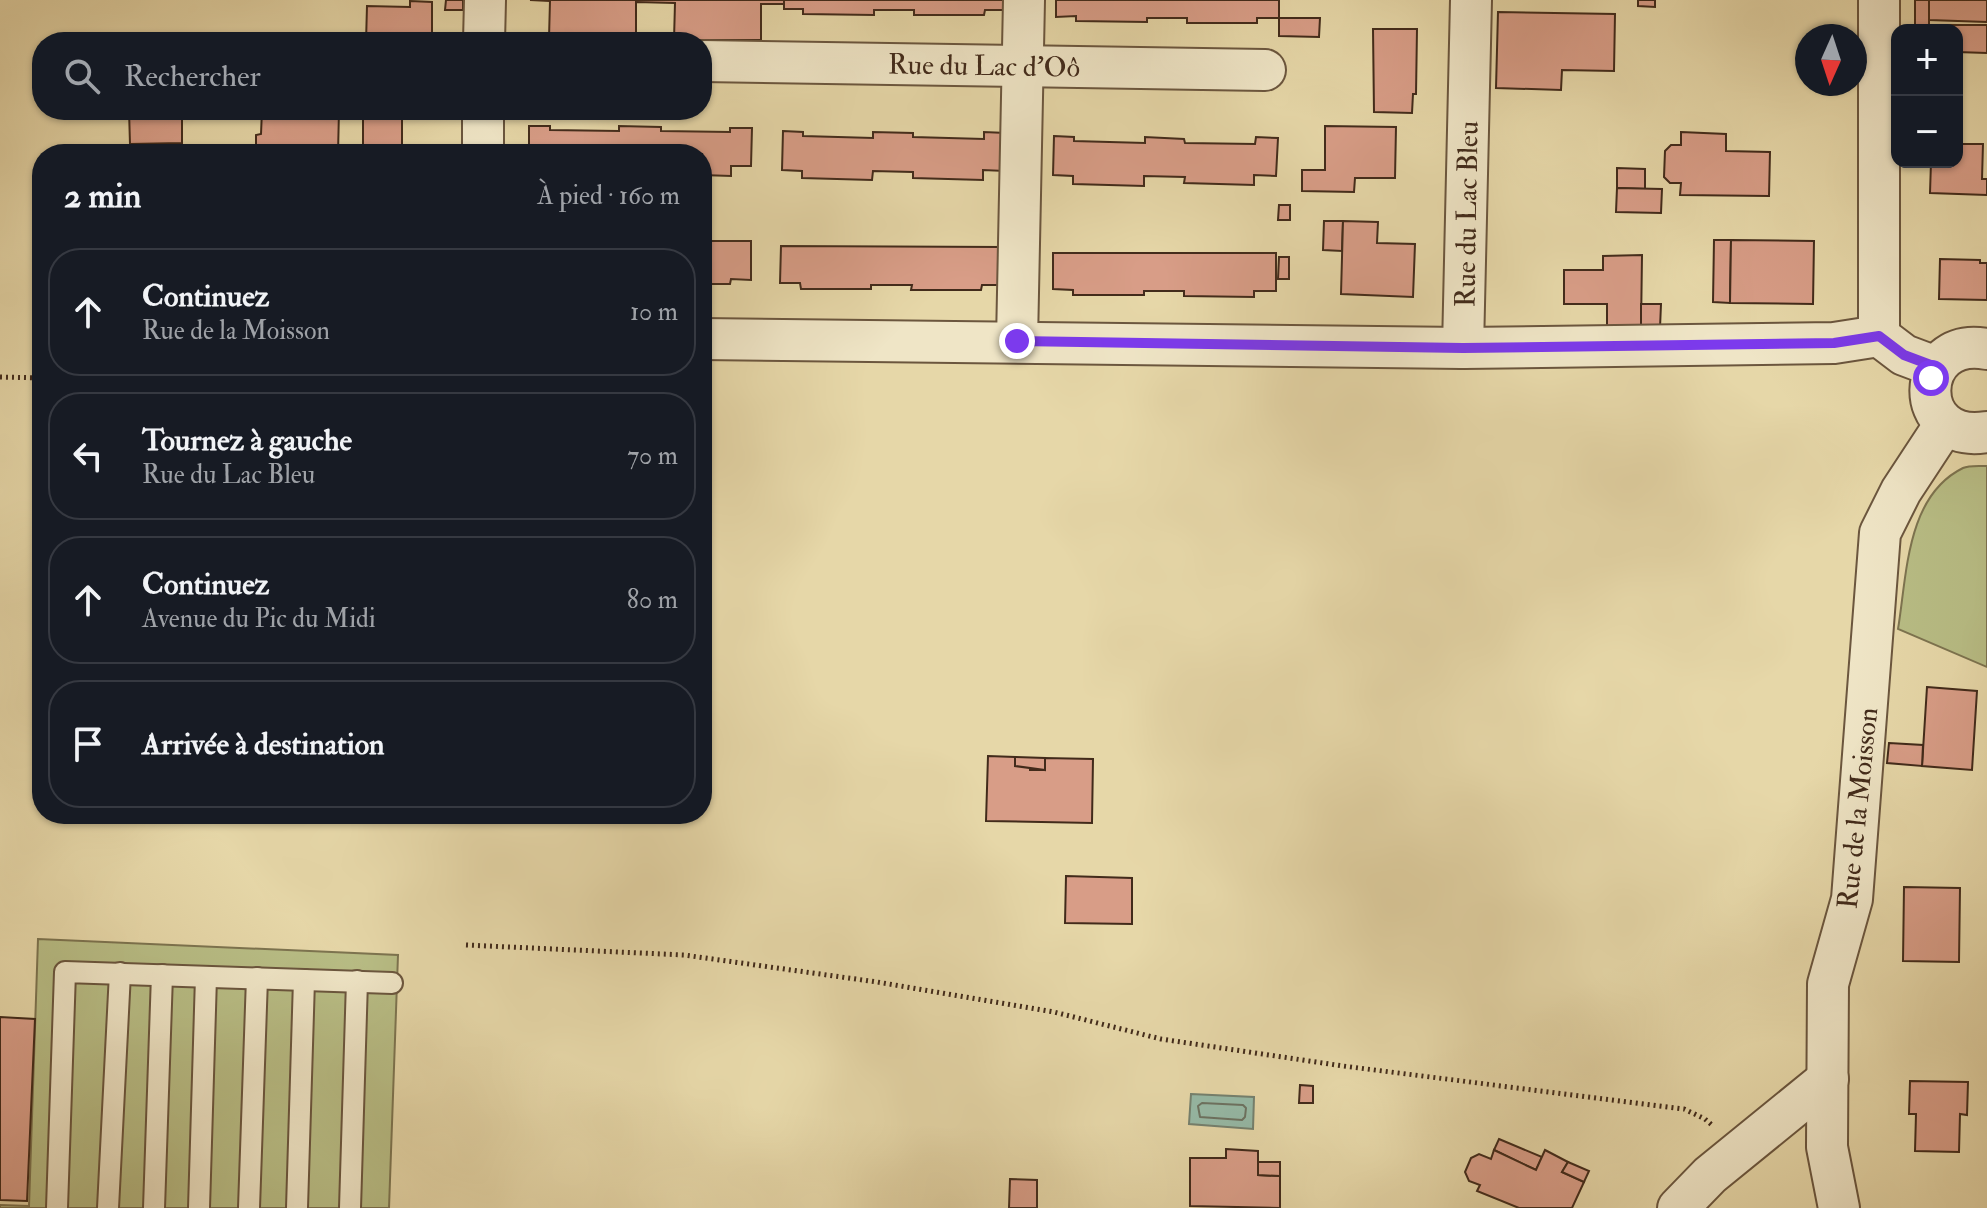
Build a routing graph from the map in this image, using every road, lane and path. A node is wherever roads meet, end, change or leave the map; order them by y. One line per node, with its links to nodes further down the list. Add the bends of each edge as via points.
1 (485, 0): 5 (street)
2 (1024, 0): 7 (street)
3 (1471, 0): 14 (street, Rue du Lac Bleu)
4 (1879, 0): 11 (street)
5 (484, 32)
6 (712, 61): 7 (street, Rue du Lac d'Oô)
7 (1023, 66): 8 (street, Rue du Lac d'Oô); 13 (street)
8 (1265, 70)
9 (483, 120): 10 (street)
10 (483, 144)
11 (1879, 336): 14 (street, Rue du Lac Bleu, via 1834,343); 16 (street, via 1904,355)
12 (712, 339): 13 (street)
13 (1017, 341): 14 (street)
14 (1463, 348)
15 (1987, 349): 16 (street, via 1958,349)
16 (1936, 367): 19 (street, via 1929,390)
17 (0, 377): 18 (path)
18 (32, 378)
19 (1945, 424): 20 (street, via 1973,435); 29 (street, Rue de la Moisson, via 1880,533 1852,899 1828,984)
20 (1987, 432)
21 (466, 945): 30 (path, via 684,955 1054,1012 1161,1039 1684,1109 1705,1119)
22 (120, 973): 23 (lane); 31 (lane, via 65,972); 32 (lane)
23 (162, 975): 24 (lane); 33 (lane)
24 (206, 977): 25 (lane); 34 (lane)
25 (257, 978): 26 (lane); 35 (lane)
26 (304, 980): 27 (lane); 36 (lane)
27 (357, 981): 28 (lane); 37 (lane)
28 (392, 983)
29 (1828, 1079): 30 (street); 39 (street, Rue de la Moisson, via 1827,1147)
30 (1740, 1151): 38 (street)
31 (57, 1208)
32 (108, 1208)
33 (154, 1208)
34 (199, 1208)
35 (249, 1208)
36 (297, 1208)
37 (350, 1208)
38 (1678, 1208)
39 (1839, 1208)

